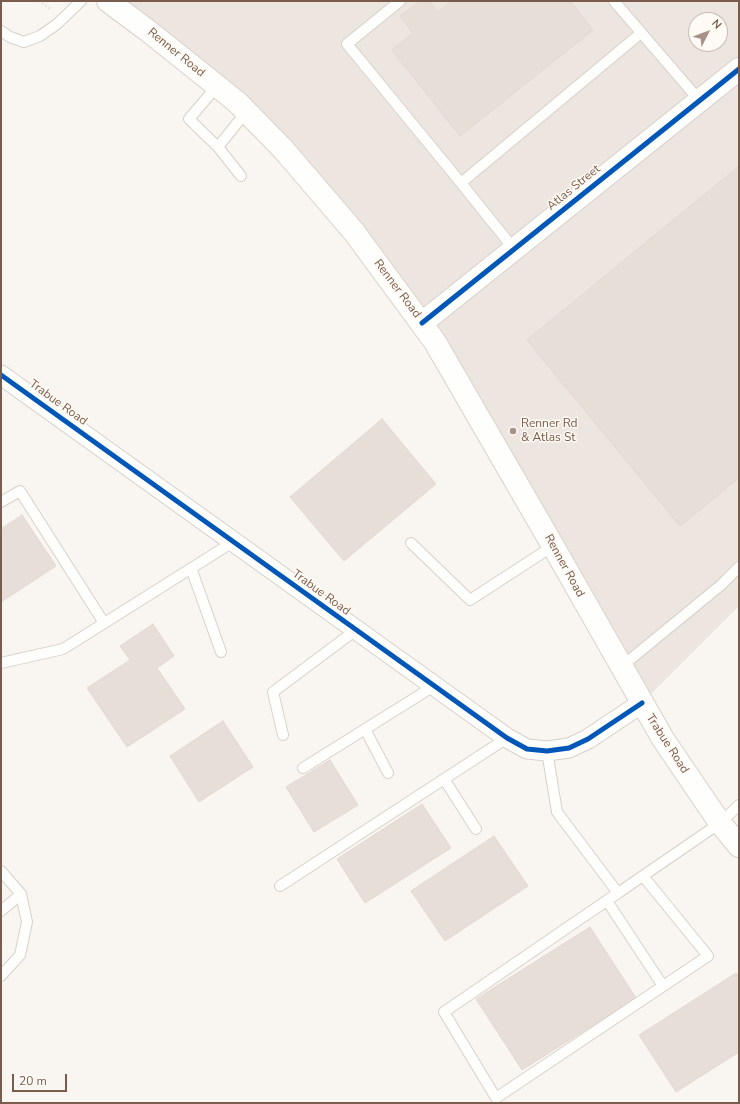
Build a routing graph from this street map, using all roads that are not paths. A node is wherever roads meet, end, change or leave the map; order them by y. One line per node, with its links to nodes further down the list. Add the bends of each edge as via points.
1 (81, 1): 5 (lane, via 40,36 24,42)
2 (108, 1): 8 (main road, Renner Road)
3 (400, 1): 13 (lane, via 347,44)
4 (614, 1): 6 (lane)
5 (1, 31)
6 (641, 33): 9 (lane); 13 (lane)
7 (739, 69): 9 (main road, Atlas Street)
8 (217, 86): 10 (main road, Renner Road); 11 (lane, via 189,119)
9 (700, 100): 14 (main road, Atlas Street)
10 (246, 112): 11 (lane); 15 (main road, Renner Road, via 283,149 354,232)
11 (218, 147): 12 (lane)
12 (241, 176)
13 (461, 183): 14 (lane)
14 (514, 249): 15 (main road, Atlas Street)
15 (422, 323): 20 (main road, Renner Road)
16 (1, 375): 18 (street, Trabue Road)
17 (1, 502): 23 (lane, via 20,491)
18 (233, 542): 22 (lane); 24 (street, Trabue Road)
19 (411, 543): 20 (lane, via 470,600)
20 (553, 546): 27 (main road, Renner Road)
21 (739, 567): 27 (lane)
22 (191, 568): 23 (lane); 25 (lane)
23 (104, 623): 26 (lane, via 63,649)
24 (356, 630): 28 (street, Trabue Road); 31 (lane, via 273,692)
25 (221, 652)
26 (1, 663)
27 (621, 667): 29 (main road, Renner Road)
28 (434, 686): 30 (lane); 32 (street, Trabue Road)
29 (642, 703): 33 (street, Trabue Road, via 588,739 568,748); 38 (main road, Trabue Road, via 662,739)
30 (366, 729): 34 (lane); 35 (lane)
31 (283, 735)
32 (507, 738): 33 (street, Trabue Road, via 527,749); 36 (lane)
33 (547, 751): 44 (lane, via 558,812)
34 (303, 768)
35 (388, 773)
36 (444, 779): 39 (lane); 43 (lane)
37 (739, 805): 38 (lane)
38 (720, 823): 40 (main road, Trabue Road); 42 (lane)
39 (476, 829)
40 (739, 846)
41 (1, 871): 45 (lane)
42 (643, 876): 44 (lane); 49 (lane, via 708,956)
43 (280, 886)
44 (618, 893): 46 (lane)
45 (21, 894): 47 (lane); 48 (lane, via 27,922 20,955)
46 (607, 901): 49 (lane); 49 (lane, via 444,1012 496,1098)
47 (1, 911)
48 (1, 976)
49 (663, 986)

